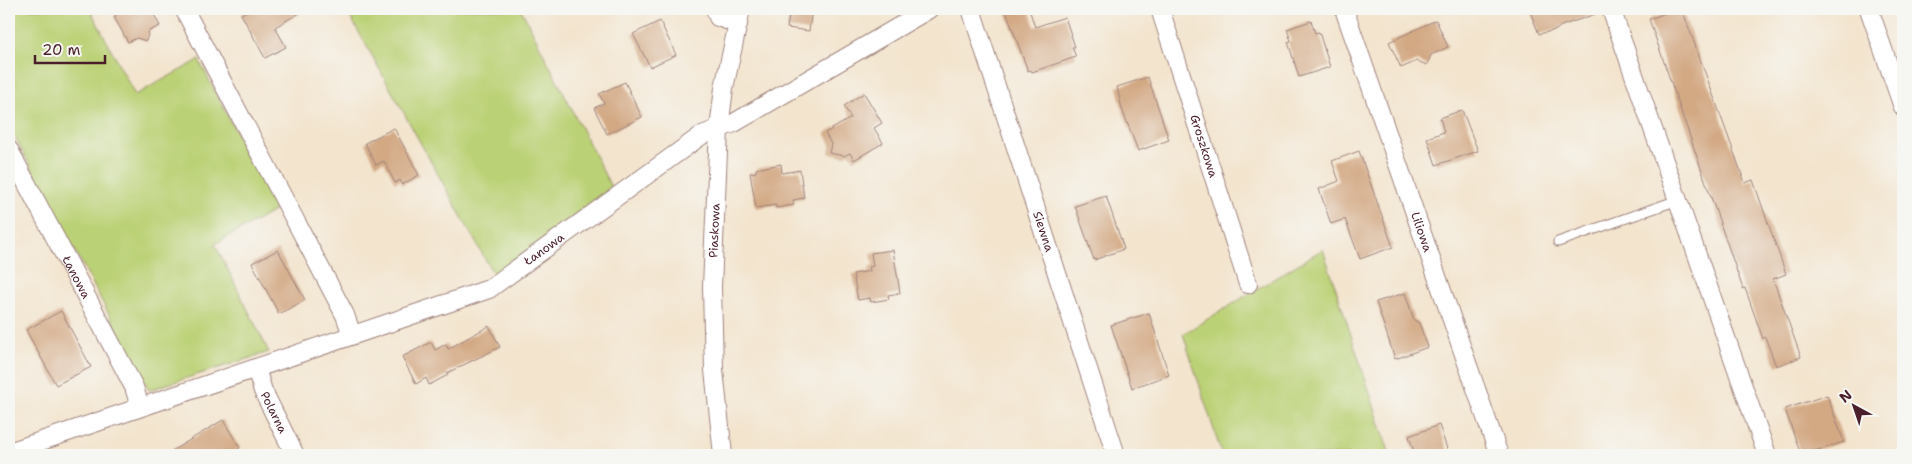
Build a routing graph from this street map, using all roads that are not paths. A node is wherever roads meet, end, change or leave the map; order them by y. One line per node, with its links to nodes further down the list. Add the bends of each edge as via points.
1 (184, 9): 16 (street, via 345,315)
2 (715, 9): 9 (street, via 718,17)
3 (929, 9): 11 (street)
4 (971, 9): 22 (street, Siewna)
5 (1160, 9): 15 (street, Groszkowa)
6 (1344, 9): 23 (street, Liliowa)
7 (1869, 9): 10 (street)
8 (1613, 15): 13 (street)
9 (739, 16): 11 (street, Piaskowa)
10 (1903, 107)
11 (719, 129): 16 (street, Łanowa, via 702,135 489,289); 21 (street, Piaskowa, via 712,287 714,370)
12 (9, 150): 18 (street, Łanowa, via 134,387)
13 (1678, 200): 14 (lane); 24 (street)
14 (1558, 242)
15 (1248, 284)
16 (352, 335): 17 (street, Łanowa)
17 (256, 368): 18 (street, Łanowa); 20 (street, Polarna, via 263,391)
18 (140, 407): 19 (street, Łanowa)
19 (9, 452)
20 (295, 455)
21 (723, 455)
22 (1116, 455)
23 (1499, 455)
24 (1767, 455)

